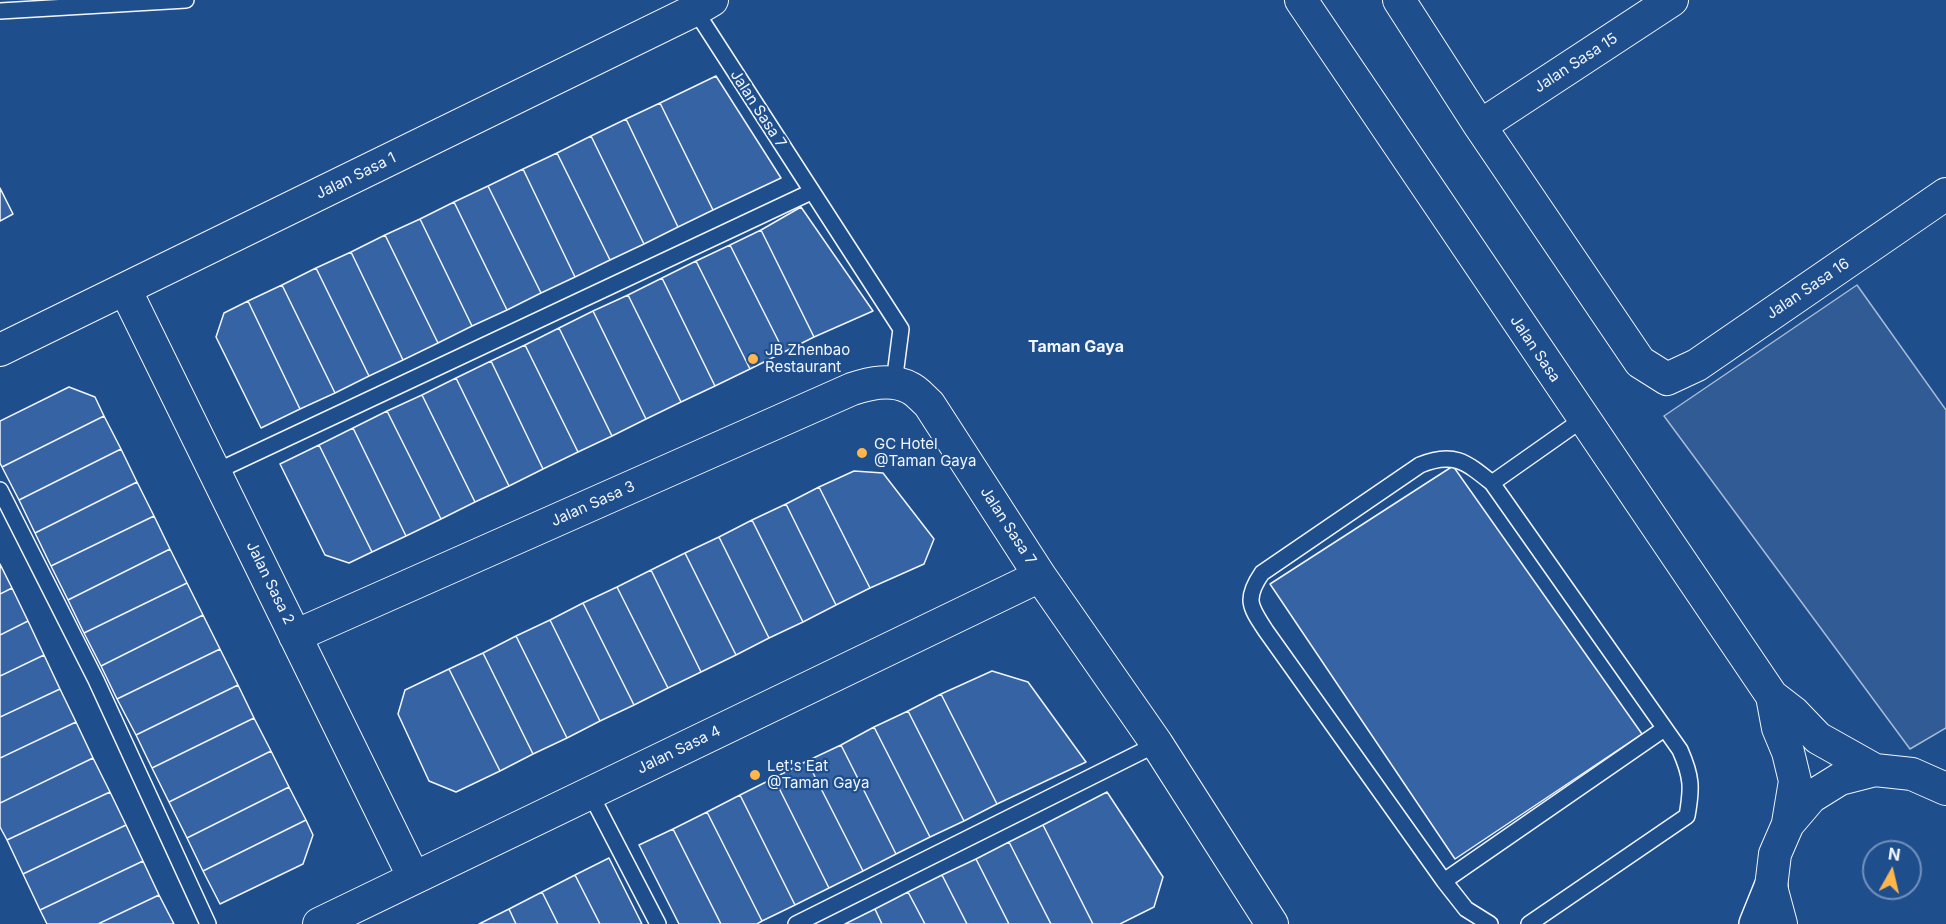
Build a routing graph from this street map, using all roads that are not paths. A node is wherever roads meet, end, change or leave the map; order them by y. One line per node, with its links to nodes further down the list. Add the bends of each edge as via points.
1 (186, 0): 6 (lane)
2 (1301, 0): 13 (street, Jalan Sasa)
3 (1399, 0): 7 (street)
4 (1671, 0): 7 (street, Jalan Sasa 15)
5 (703, 5): 8 (lane, Jalan Sasa 7); 10 (street, Jalan Sasa 1)
6 (0, 11)
7 (1480, 126): 9 (street, Jalan Sasa 16, via 1640,362 1666,379 1697,365)
8 (811, 192): 12 (lane, Jalan Sasa 7, via 901,329); 14 (lane)
9 (1946, 194)
10 (125, 289): 11 (street, Jalan Sasa 1); 14 (street, Jalan Sasa 2)
11 (0, 350)
12 (894, 383): 17 (street, Jalan Sasa 7, via 911,388 929,404); 18 (street, Jalan Sasa 3, via 873,382 852,389)
13 (1583, 419): 15 (lane); 19 (street, Jalan Sasa)
14 (215, 472): 18 (street, Jalan Sasa 2)
15 (1492, 483): 20 (lane); 27 (lane, via 1468,464 1452,458 1436,458 1420,465 1262,573 1250,597 1253,611 1266,631)
16 (0, 490): 30 (lane, via 96,680)
17 (1040, 576): 21 (street, Jalan Sasa 7); 24 (street, Jalan Sasa 4)
18 (296, 636): 26 (street, Jalan Sasa 2)
19 (1772, 696): 22 (street, Jalan Sasa, via 1818,738); 25 (street, Jalan Sasa, via 1795,782)
20 (1664, 729): 27 (lane); 35 (lane, via 1690,772 1687,816)
21 (1157, 744): 29 (street, Jalan Sasa 7); 33 (lane)
22 (1875, 770): 23 (street, via 1912,774); 25 (street, via 1840,779 1811,797)
23 (1946, 789)
24 (590, 793): 26 (street, Jalan Sasa 4); 32 (lane)
25 (1788, 824): 28 (street, via 1775,854)
26 (414, 878): 31 (street, Jalan Sasa 4)
27 (1444, 881): 34 (lane, via 1466,909)
28 (1771, 887): 36 (street); 37 (street)
29 (1267, 922)
30 (208, 924)
31 (319, 924)
32 (658, 924)
33 (796, 924)
34 (1490, 924)
35 (1529, 924)
36 (1756, 924)
37 (1781, 924)

